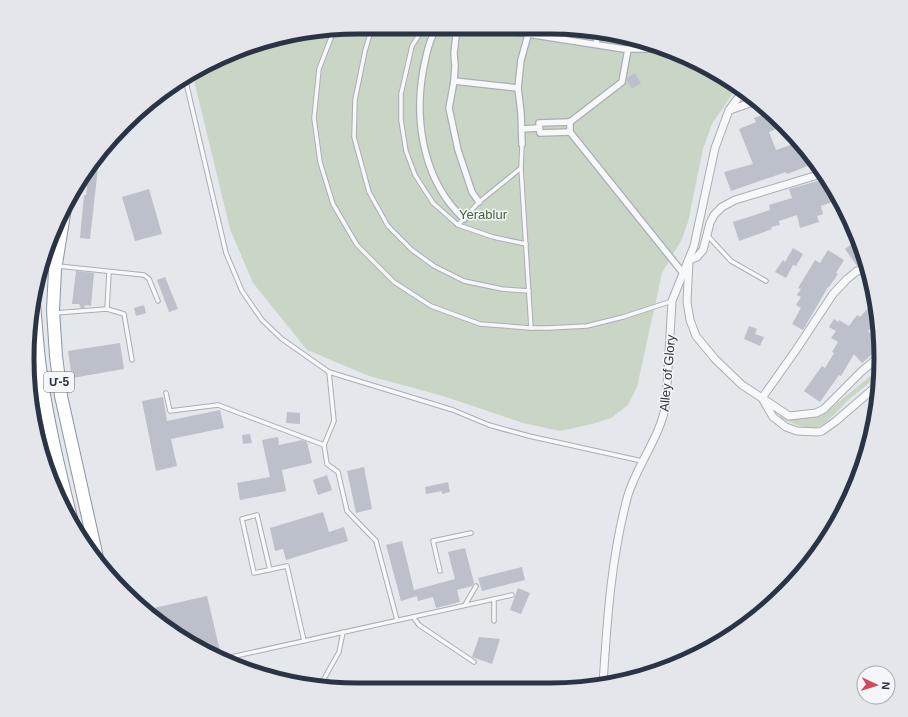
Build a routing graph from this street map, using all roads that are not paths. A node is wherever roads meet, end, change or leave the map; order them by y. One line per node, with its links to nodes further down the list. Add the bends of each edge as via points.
1 (370, 34): 37 (lane, via 355,100 354,137 369,192 388,226 412,250 434,266 464,281 502,289)
2 (420, 34): 27 (lane, via 412,46 401,94 401,120 406,151 415,175 433,203)
3 (434, 34): 26 (street, via 421,84 421,132 433,176 454,210)
4 (456, 34): 12 (street)
5 (522, 34): 7 (street)
6 (332, 35): 44 (lane, via 319,69 314,118 320,162 333,204 357,245 394,282 430,306 480,324)
7 (528, 35): 9 (street); 14 (street, via 521,60)
8 (597, 38): 9 (street)
9 (596, 44): 10 (street)
10 (628, 49): 11 (street); 18 (street, via 622,82)
11 (647, 49)
12 (454, 81): 14 (street); 25 (street, via 449,108 458,150 472,192)
13 (186, 83): 47 (lane, via 226,253 242,291 262,320 282,339)
14 (518, 88): 20 (street)
15 (740, 96): 17 (street, Alley of Glory)
16 (750, 103): 17 (street)
17 (730, 110): 31 (street, Alley of Glory, via 715,148)
18 (570, 122): 19 (street, via 539,123); 21 (street)
19 (540, 128): 20 (street); 21 (street, via 540,133)
20 (522, 129): 22 (street)
21 (570, 132): 35 (street)
22 (522, 144): 23 (lane)
23 (521, 168): 25 (lane); 30 (lane)
24 (817, 175): 29 (street, via 735,200 722,207 714,215)
25 (480, 202): 26 (lane)
26 (464, 219): 27 (lane)
27 (458, 225): 30 (lane, via 493,237)
28 (62, 227): 32 (highway, Մ-5)
29 (707, 235): 31 (street, via 703,250 697,257); 36 (lane, via 731,262)
30 (526, 244): 37 (lane)
31 (689, 260): 35 (street, Alley of Glory); 50 (street, via 687,302 696,336 742,385)
32 (56, 266): 34 (lane); 41 (highway, Մ-5)
33 (862, 270): 50 (street, via 847,278 833,294)
34 (109, 272): 38 (lane, via 147,276); 42 (lane)
35 (682, 273): 39 (street, Alley of Glory)
36 (766, 281)
37 (529, 291): 44 (lane)
38 (158, 301)
39 (672, 301): 44 (lane, via 587,326); 52 (street, Alley of Glory, via 664,414)
40 (39, 305): 41 (highway)
41 (54, 308): 42 (lane); 55 (highway, Մ-5, via 61,392)
42 (107, 309): 45 (lane, via 124,314)
43 (36, 326): 53 (highway, Մ-5, via 44,397)
44 (531, 328)
45 (132, 360)
46 (874, 361): 50 (street, via 824,409 816,413 790,416)
47 (328, 372): 51 (lane, via 334,421); 52 (lane, via 453,410 489,425)
48 (872, 390): 50 (street, via 836,421 818,432 786,428 773,417)
49 (166, 393): 51 (lane, via 170,411 218,405)
50 (762, 398)
51 (324, 445): 63 (lane, via 327,464 338,472 347,511 376,542)
52 (642, 461): 69 (street, Alley of Glory, via 629,493 620,528 612,578)
53 (68, 503)
54 (471, 533): 57 (lane, via 434,541)
55 (95, 547)
56 (270, 570): 56 (lane, via 254,573 242,519 257,515); 66 (lane, via 287,566)
57 (440, 571)
58 (476, 586): 61 (lane)
59 (512, 595): 60 (lane)
60 (494, 599): 61 (lane); 64 (lane)
61 (465, 605): 62 (lane)
62 (413, 617): 63 (lane); 68 (lane, via 419,625)
63 (397, 620): 65 (lane)
64 (494, 621)
65 (343, 632): 66 (lane); 70 (lane, via 339,652)
66 (304, 641): 67 (lane)
67 (231, 657)
68 (474, 662)
69 (603, 678)
70 (323, 681)

